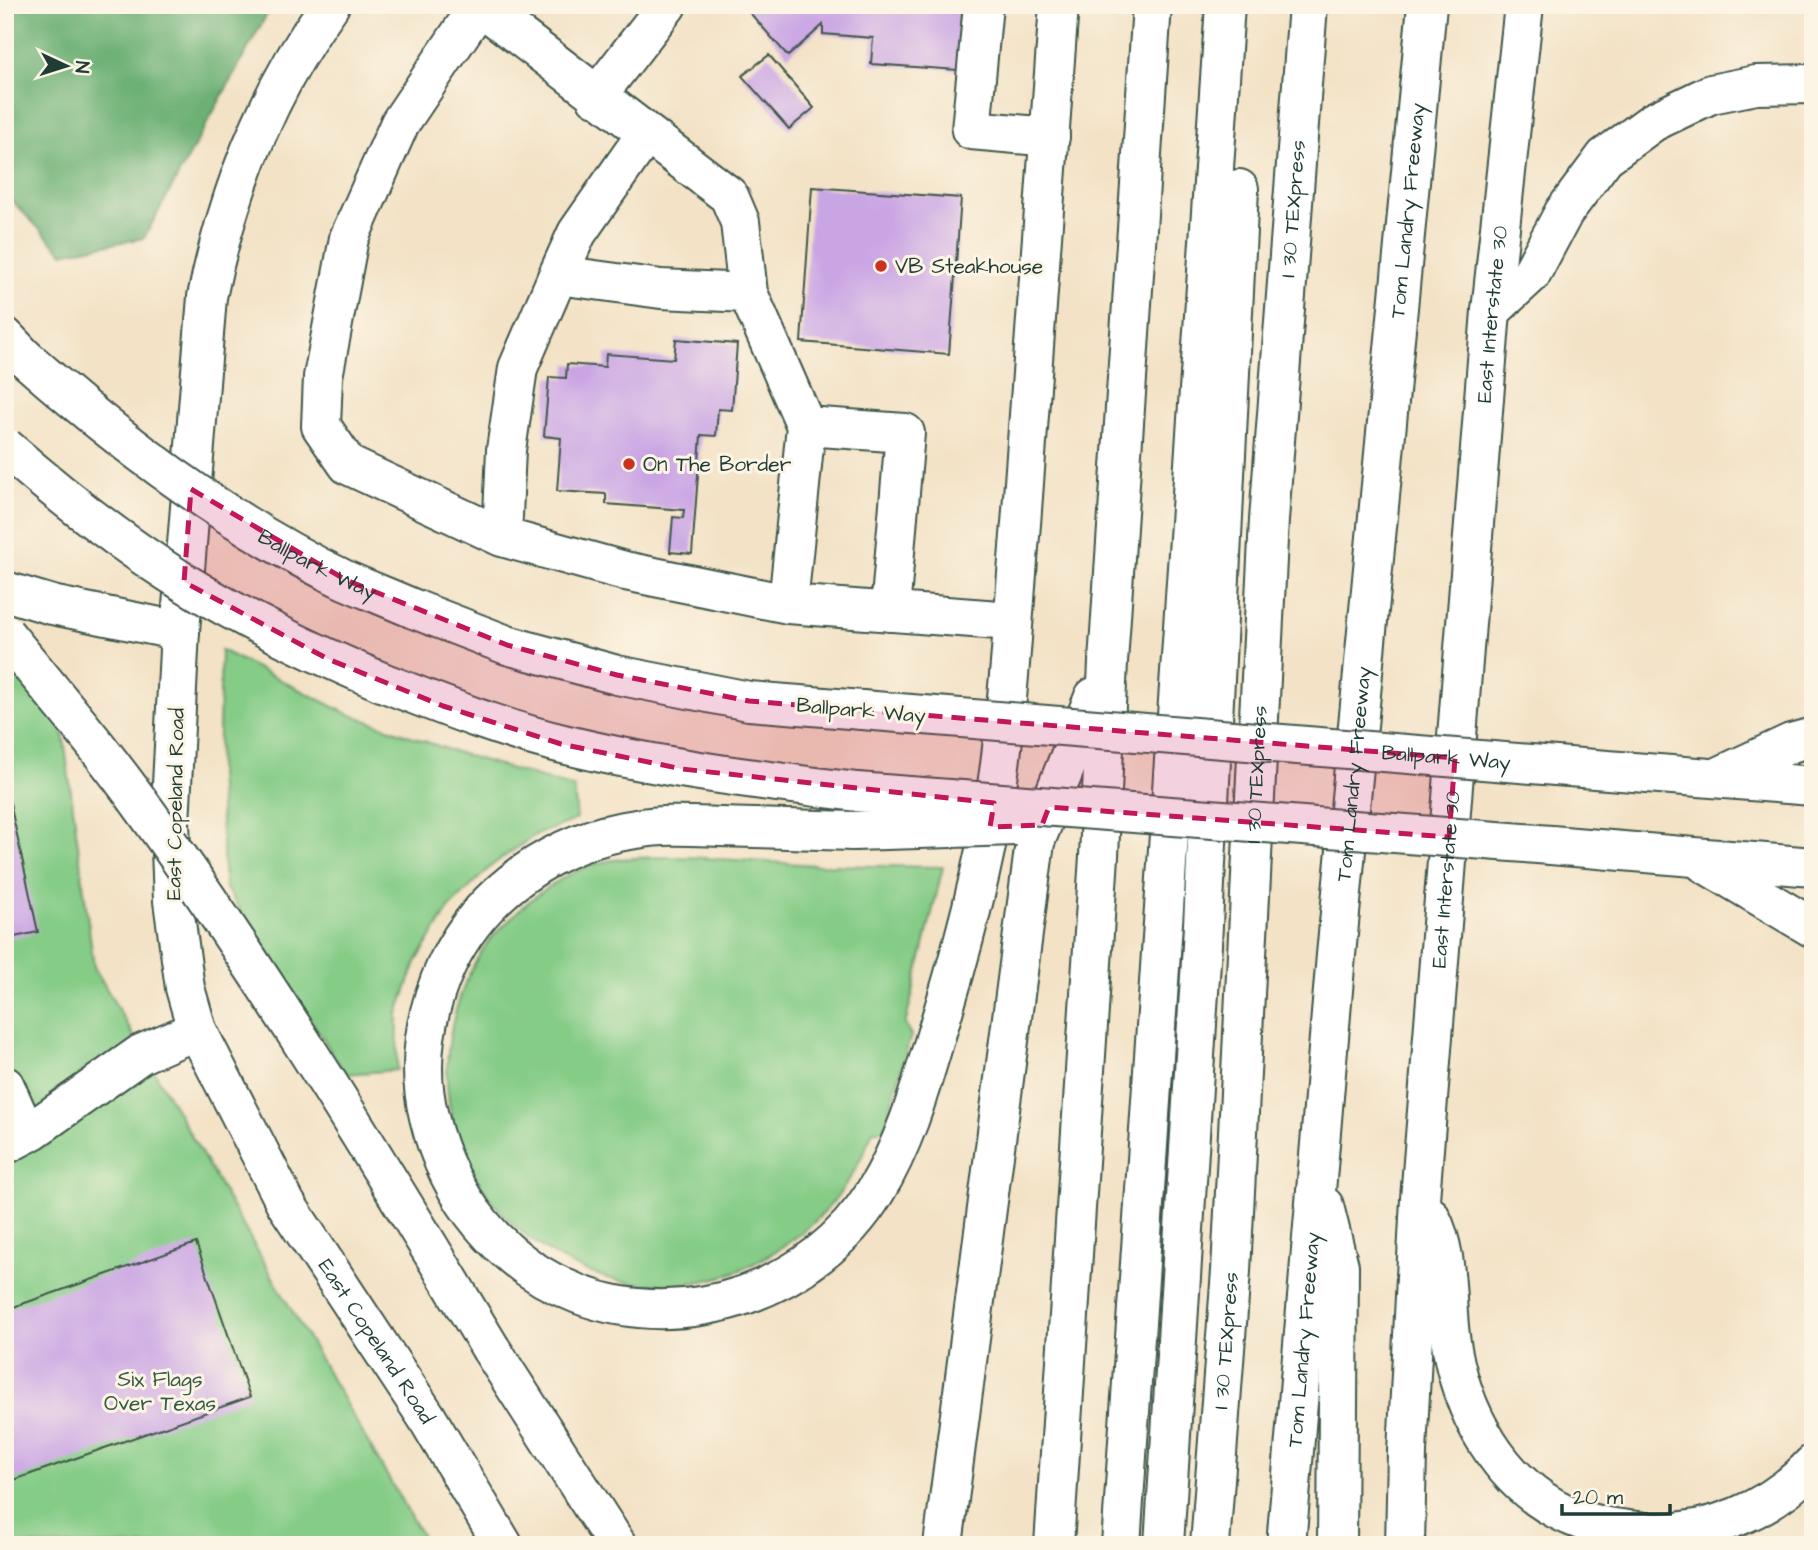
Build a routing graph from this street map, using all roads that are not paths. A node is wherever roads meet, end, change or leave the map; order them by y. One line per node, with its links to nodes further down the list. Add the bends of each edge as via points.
1 (330, 5): 27 (main road, East Copeland Road, via 268,112 228,207 217,248 202,353)
2 (479, 5): 13 (main road); 22 (main road, via 400,123 349,238 323,377 321,426 348,465)
3 (667, 5): 13 (main road)
4 (983, 5): 15 (main road, via 971,130)
5 (1059, 5): 15 (main road)
6 (1152, 5): 29 (main road)
7 (1225, 5): 47 (main road)
8 (1251, 5): 48 (main road, via 1202,945)
9 (1308, 5): 49 (main road, I 30 TEXpress, via 1269,520 1231,1271)
10 (1427, 5): 40 (main road, Tom Landry Freeway)
11 (1524, 5): 18 (main road, East Interstate 30)
12 (1813, 84): 18 (main road, via 1756,85 1711,94 1653,122 1605,157 1564,212 1531,274)
13 (596, 97): 14 (main road)
14 (646, 134): 16 (main road, via 576,233); 17 (main road, via 729,197 740,222)
15 (1050, 137): 26 (main road)
16 (558, 275): 17 (main road, via 661,289); 22 (main road, via 517,368 506,450)
17 (748, 293): 20 (main road)
18 (1491, 311): 41 (main road, East Interstate 30)
19 (15, 348): 31 (main road, Ballpark Way, bridge, via 99,422 204,498 303,558 507,645 617,675 749,701)
20 (806, 426): 24 (main road); 25 (main road, via 905,433)
21 (5, 447): 33 (main road, bridge, via 100,526 184,583 281,636 382,682 561,744 682,769 857,792)
22 (502, 537): 24 (main road, via 625,570)
23 (5, 591): 27 (main road)
24 (788, 604): 25 (main road)
25 (890, 612): 26 (main road)
26 (1012, 621): 33 (main road, bridge, via 994,803 986,843 954,972 909,1124 876,1191 856,1219 814,1258 772,1284 748,1295 696,1307 639,1308 586,1297 534,1273 491,1236 457,1192 441,1158 426,1107 424,1042 430,1009 455,947 493,898 540,863 623,831 672,826 853,831)
27 (180, 631): 37 (main road, East Copeland Road, via 170,823 173,901 185,988)
28 (5, 634): 44 (main road, bridge, via 110,762 240,947)
29 (1108, 663): 45 (main road, via 1035,842); 46 (main road)
30 (1813, 737): 31 (main road)
31 (1718, 778): 32 (main road, Ballpark Way)
32 (1813, 786)
33 (1221, 820): 34 (main road, bridge)
34 (1696, 859): 35 (main road); 36 (main road)
35 (1813, 867)
36 (1813, 928)
37 (197, 1030): 39 (main road, via 141,1054); 43 (main road, East Copeland Road, via 286,1204 426,1416)
38 (5, 1086): 39 (main road)
39 (16, 1139)
40 (1316, 1176): 50 (main road, Tom Landry Freeway); 51 (main road, via 1339,1266)
41 (1420, 1199): 42 (main road, via 1438,1232 1450,1337 1462,1392 1483,1438 1513,1476 1544,1503 1609,1528 1695,1529 1737,1517 1775,1498); 52 (main road, East Interstate 30)
42 (1813, 1464)
43 (503, 1545)
44 (617, 1545)
45 (943, 1545)
46 (1052, 1545)
47 (1121, 1545)
48 (1164, 1545)
49 (1210, 1545)
50 (1286, 1545)
51 (1337, 1545)
52 (1405, 1545)

